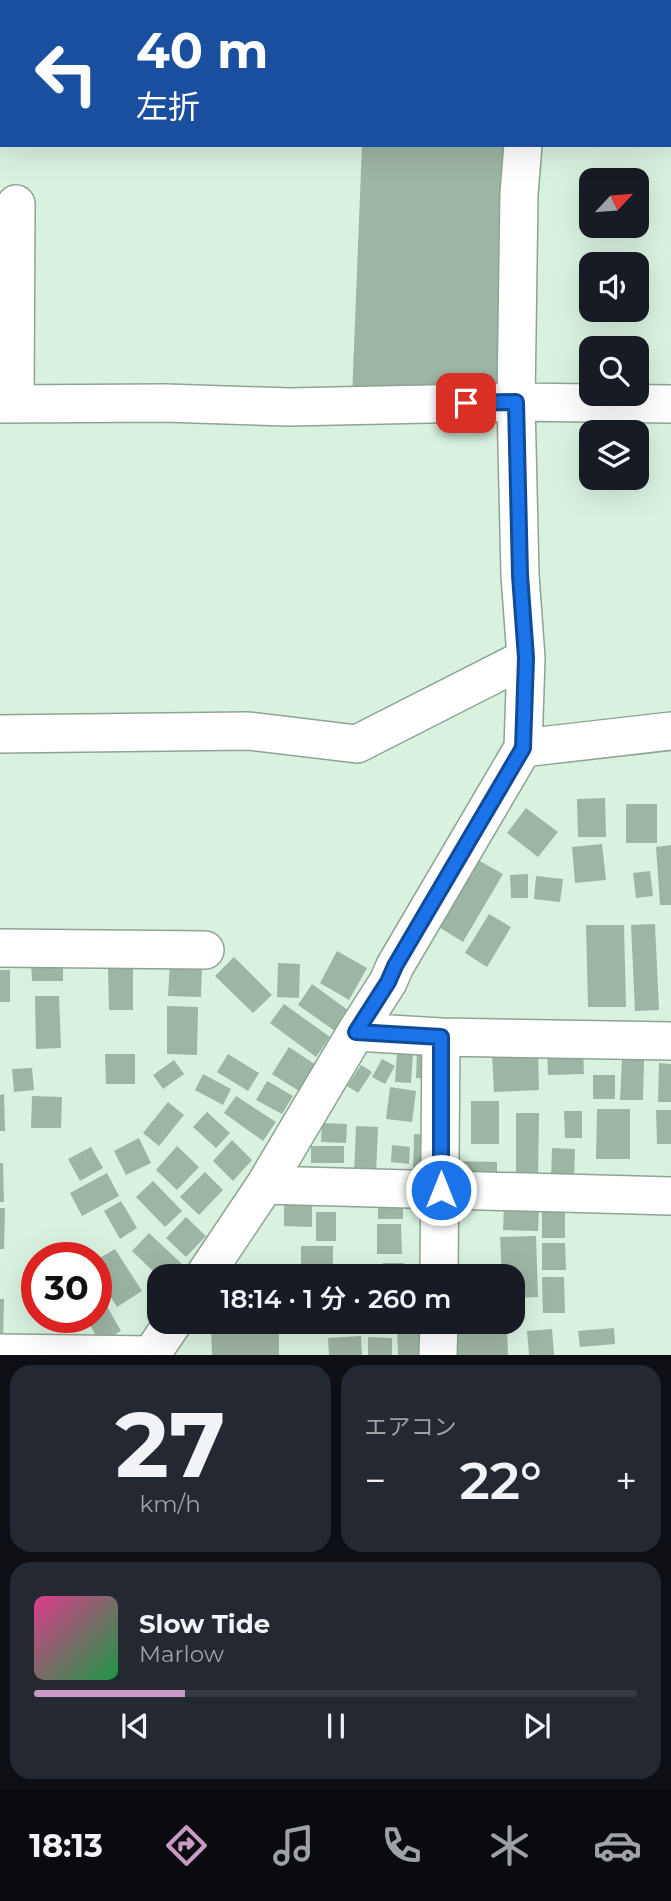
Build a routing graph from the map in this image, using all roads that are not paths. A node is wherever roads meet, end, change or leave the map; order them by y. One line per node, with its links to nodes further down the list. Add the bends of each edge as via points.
1 (523, 147): 3 (street)
2 (16, 204): 4 (street)
3 (516, 402): 4 (street, via 289,407); 5 (street); 6 (street)
4 (8, 404)
5 (671, 404)
6 (526, 658): 8 (street, via 357,744 248,731); 9 (street)
7 (671, 731): 9 (street)
8 (0, 734)
9 (523, 748): 12 (street)
10 (0, 948): 11 (street)
11 (205, 950)
12 (356, 1032): 13 (street); 15 (street)
13 (441, 1037): 14 (street); 16 (street)
14 (671, 1041)
15 (265, 1185): 16 (street); 18 (street)
16 (441, 1190): 17 (street); 19 (street)
17 (671, 1196)
18 (212, 1264)
19 (439, 1264)
20 (165, 1334): 23 (street)
21 (439, 1334): 24 (street)
22 (0, 1353): 23 (street)
23 (151, 1355)
24 (438, 1355)

